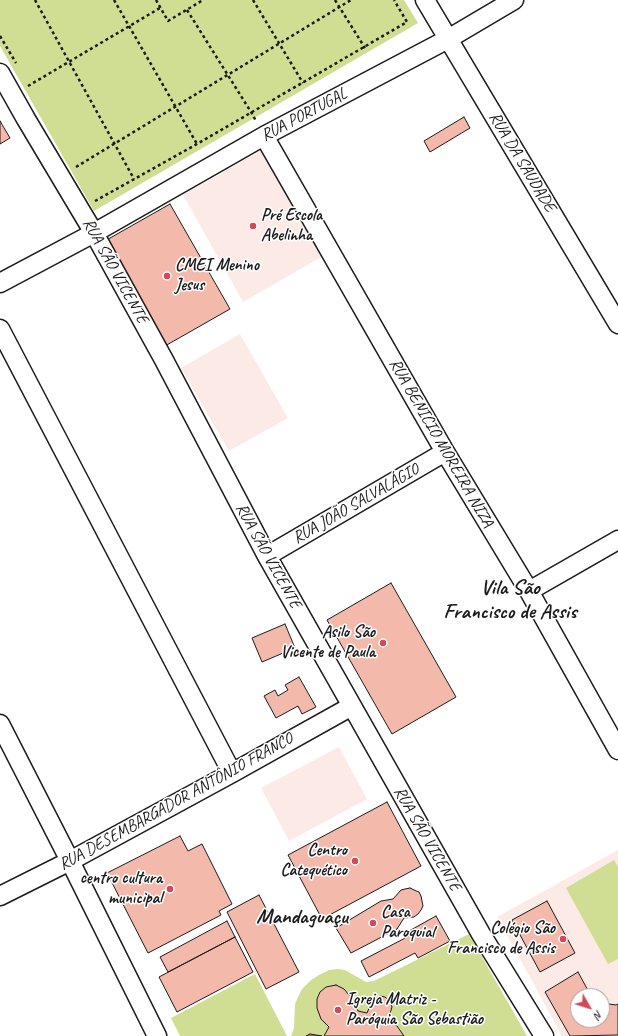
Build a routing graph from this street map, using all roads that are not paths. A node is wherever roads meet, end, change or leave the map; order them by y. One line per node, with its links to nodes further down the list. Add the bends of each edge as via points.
1 (425, 0): 3 (street, RUA DA SAUDADE)
2 (514, 0): 3 (street, RUA PORTUGAL)
3 (448, 39): 5 (street, RUA PORTUGAL); 8 (street, RUA DA SAUDADE)
4 (0, 73): 6 (street, RUA SÃO VICENTE)
5 (264, 136): 6 (street, RUA PORTUGAL); 10 (street, RUA BENICIO MOREIRA NIZA)
6 (94, 233): 7 (street, RUA PORTUGAL); 12 (street, RUA SÃO VICENTE)
7 (0, 283)
8 (618, 324)
9 (0, 329): 17 (street)
10 (445, 452): 12 (street, RUA JOÃO SALVALÁGIO); 13 (street, RUA BENICIO MOREIRA NIZA)
11 (618, 540): 13 (street)
12 (267, 556): 14 (street, RUA SÃO VICENTE)
13 (529, 591): 16 (street, RUA BENICIO MOREIRA NIZA)
14 (352, 706): 17 (street, RUA DESEMBARGADOR ANTÔNIO FRANCO); 21 (street, RUA SÃO VICENTE, via 481,934)
15 (0, 724): 18 (street)
16 (618, 750)
17 (232, 773): 18 (street, RUA DESEMBARGADOR ANTÔNIO FRANCO)
18 (70, 860): 19 (street, RUA DESEMBARGADOR ANTÔNIO FRANCO); 20 (street)
19 (0, 896)
20 (158, 1036)
21 (544, 1036)

